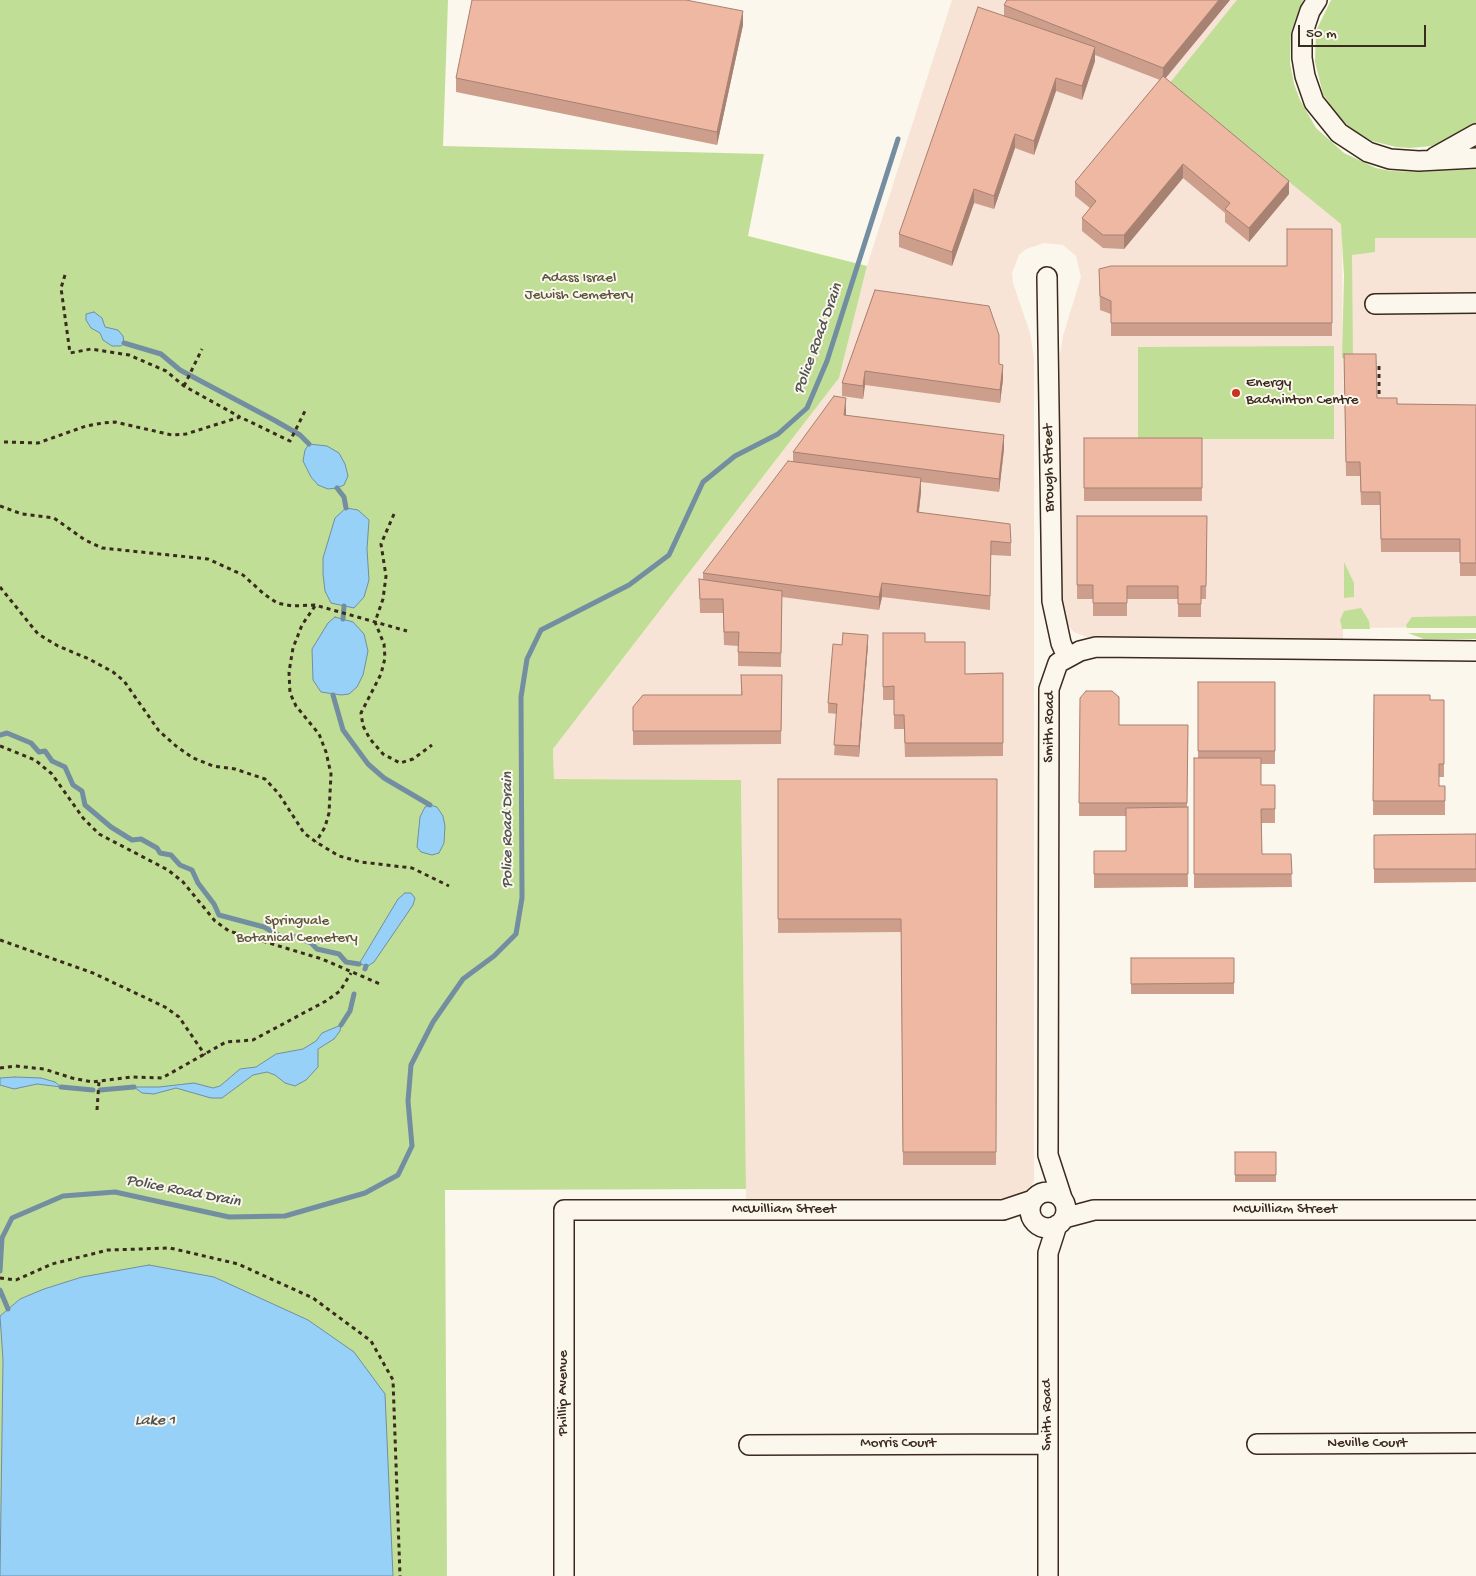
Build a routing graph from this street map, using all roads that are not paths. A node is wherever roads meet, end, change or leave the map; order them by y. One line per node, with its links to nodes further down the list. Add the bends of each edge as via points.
1 (1316, 0): 4 (street, via 1302,35 1302,58 1305,76 1321,113 1338,133 1368,152 1390,159)
2 (1476, 134): 4 (street)
3 (1476, 158): 4 (street)
4 (1419, 161)
5 (1047, 277): 9 (street, Brough Street, via 1052,601)
6 (1375, 304): 7 (street)
7 (1476, 304)
8 (1476, 651): 9 (street, via 1096,647)
9 (1067, 657): 10 (street, Smith Road, via 1058,664 1049,688)
10 (1048, 1155): 11 (street, Smith Road); 14 (street, Smith Road)
11 (1034, 1200): 13 (street, McWilliam Street); 14 (street, via 1043,1192 1049,1192); 16 (street, via 1030,1209)
12 (564, 1210): 13 (street, McWilliam Street); 22 (street, Phillip Avenue)
13 (1003, 1210): 16 (street, McWilliam Street)
14 (1061, 1210): 15 (street, McWilliam Street); 16 (street, via 1048,1227); 17 (street, Smith Road)
15 (1476, 1210)
16 (1036, 1222): 17 (street, Smith Road)
17 (1048, 1253): 19 (street, Smith Road)
18 (1476, 1443): 20 (street, Neville Court)
19 (1048, 1444): 21 (street, Morris Court); 23 (street, Smith Road)
20 (1257, 1444)
21 (749, 1445)
22 (564, 1576)
23 (1048, 1576)

